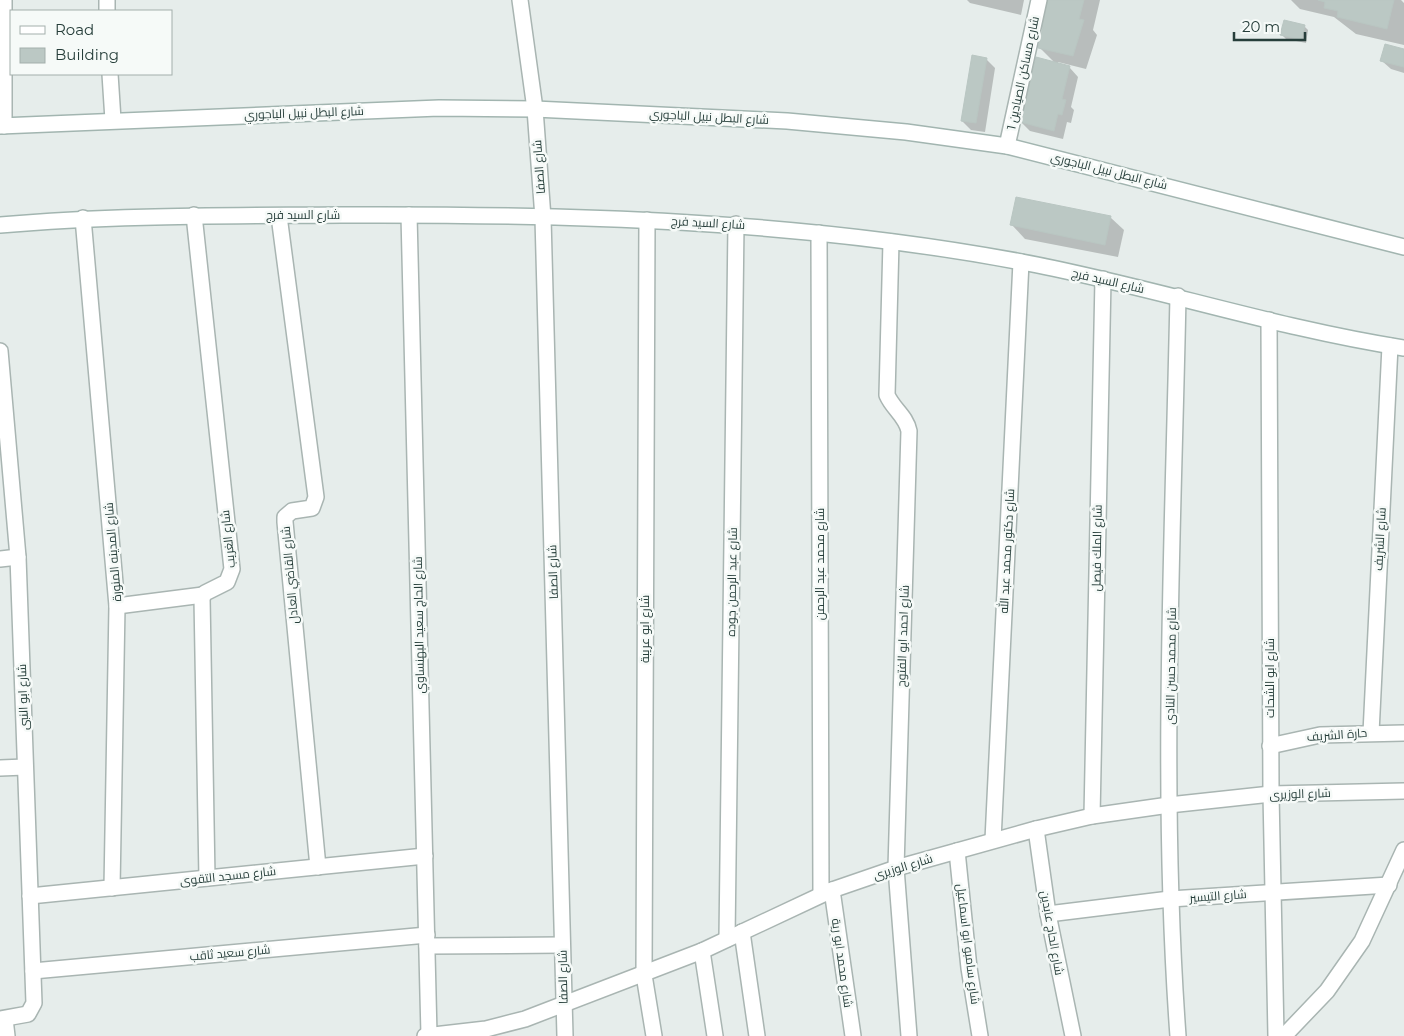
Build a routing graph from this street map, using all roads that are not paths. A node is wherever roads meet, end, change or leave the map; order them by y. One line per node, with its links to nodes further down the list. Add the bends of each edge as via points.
1 (4, 0): 7 (street)
2 (520, 0): 5 (street, شارع الصفا)
3 (1039, 0): 8 (street, شارع مساكن الصيادين 1)
4 (110, 75): 6 (street)
5 (535, 109): 6 (street, شارع البطل نبيل الباجوري, via 439,108); 8 (street, شارع البطل نبيل الباجوري, via 788,121); 13 (street, شارع الصفا)
6 (113, 120): 7 (street, شارع البطل نبيل الباجوري)
7 (2, 126)
8 (1008, 146): 19 (street, شارع البطل نبيل الباجوري)
9 (409, 215): 11 (street, شارع السيد فرج); 13 (street, شارع السيد فرج); 43 (street, شارع الحاج سعيد البهنساوي)
10 (194, 216): 11 (street, شارع السيد فرج); 12 (street, شارع السيد فرج); 28 (street, شارع الغريب, via 232,569 228,582)
11 (279, 216): 44 (street, شارع القاضي العادل, via 316,497 312,508 292,511 285,517 285,522)
12 (83, 218): 16 (street, شارع السيد فرج); 29 (street, شارع المدينه المنورة)
13 (543, 218): 14 (street, شارع السيد فرج); 57 (street, شارع الصفا)
14 (647, 220): 15 (street, شارع السيد فرج); 60 (street, شارع ابو عريبة)
15 (736, 224): 17 (street, شارع السيد فرج); 55 (street, شارع عبد الرحمن جوده)
16 (0, 225)
17 (819, 233): 18 (street, شارع السيد فرج); 49 (street, شارع محمد عبد الرحمن)
18 (891, 242): 20 (street, شارع السيد فرج); 45 (street, شارع احمد ابو الفتوح, via 887,395 904,418 909,432)
19 (1404, 246)
20 (1021, 262): 21 (street, شارع السيد فرج); 40 (street, شارع دكتور محمد عبد الله)
21 (1103, 279): 22 (street, شارع السيد فرج); 38 (street, شارع الملك فيصل)
22 (1178, 296): 23 (street, شارع السيد فرج); 37 (street, شارع محمد حسن النادى)
23 (1270, 320): 24 (street, شارع السيد فرج); 32 (street, شارع ابو الشحات)
24 (1397, 347): 30 (street, شارع الشريف)
25 (0, 351): 26 (street, شارع ابو النبى)
26 (18, 557): 27 (street); 33 (street, شارع ابو النبى)
27 (0, 559)
28 (203, 595): 29 (street); 46 (street)
29 (117, 606): 48 (street, شارع المدينه المنورة)
30 (1371, 733): 31 (street, حارة الشريف); 32 (street, حارة الشريف, via 1320,735)
31 (1404, 733)
32 (1270, 746): 36 (street, شارع ابو الشحات)
33 (25, 767): 34 (street); 51 (street, شارع ابو النبى)
34 (0, 768)
35 (1404, 791): 36 (street, شارع الوزيرى)
36 (1271, 794): 37 (street, شارع الوزيرى); 50 (street, شارع ابو الشحات)
37 (1169, 804): 38 (street, شارع الوزيرى); 52 (street, شارع محمد حسن النادى)
38 (1092, 816): 39 (street, شارع الوزيرى)
39 (1036, 829): 40 (street, شارع الوزيرى); 53 (street, شارع الحاج عابدين)
40 (993, 840): 42 (street, شارع الوزيرى)
41 (1404, 850): 47 (street)
42 (957, 851): 45 (street, شارع الوزيرى); 72 (street, شارع سامبو ابو اسماعيل, via 969,968)
43 (425, 856): 44 (street, شارع مسجد التقوى); 56 (street, شارع الحاج سعيد البهنساوي)
44 (318, 867): 46 (street, شارع مسجد التقوى)
45 (896, 868): 49 (street, شارع الوزيرى); 71 (street, شارع احمد ابو الفتوح)
46 (207, 878): 48 (street, شارع مسجد التقوى)
47 (1388, 885): 50 (street, شارع التيسير); 76 (street, via 1362,941 1327,992)
48 (112, 888): 51 (street, شارع مسجد التقوى)
49 (826, 892): 54 (street, شارع الوزيرى); 70 (street, شارع محمد ابو رية)
50 (1272, 892): 52 (street, شارع التيسير); 75 (street, شارع ابو الشحات)
51 (30, 896): 59 (street, شارع ابو النبى)
52 (1170, 899): 53 (street, شارع التيسير); 74 (street, شارع محمد حسن النادى)
53 (1048, 914): 73 (street, شارع الحاج عابدين)
54 (742, 932): 55 (street, شارع الوزيرى); 69 (street)
55 (727, 939): 58 (street, شارع الوزيرى)
56 (427, 940): 57 (street, شارع سعيد ثاقب); 59 (street, شارع سعيد ثاقب); 65 (street, شارع الحاج سعيد البهنساوي)
57 (562, 944): 61 (street, شارع الصفا)
58 (702, 952): 60 (street, شارع الوزيرى); 68 (street)
59 (33, 971): 62 (street, شارع ابو النبى, via 34,1003 31,1011 24,1016)
60 (644, 975): 61 (street, شارع الوزيرى); 67 (street, شارع ابو عريبة)
61 (563, 1005): 63 (street, شارع الوزيرى, via 501,1025); 66 (street, شارع الصفا)
62 (2, 1019): 64 (street)
63 (446, 1035): 65 (street, شارع الوزيرى)
64 (7, 1036)
65 (427, 1036)
66 (565, 1036)
67 (654, 1036)
68 (715, 1036)
69 (758, 1036)
70 (853, 1036)
71 (909, 1036)
72 (980, 1036)
73 (1073, 1036)
74 (1178, 1036)
75 (1276, 1036)
76 (1284, 1036)

